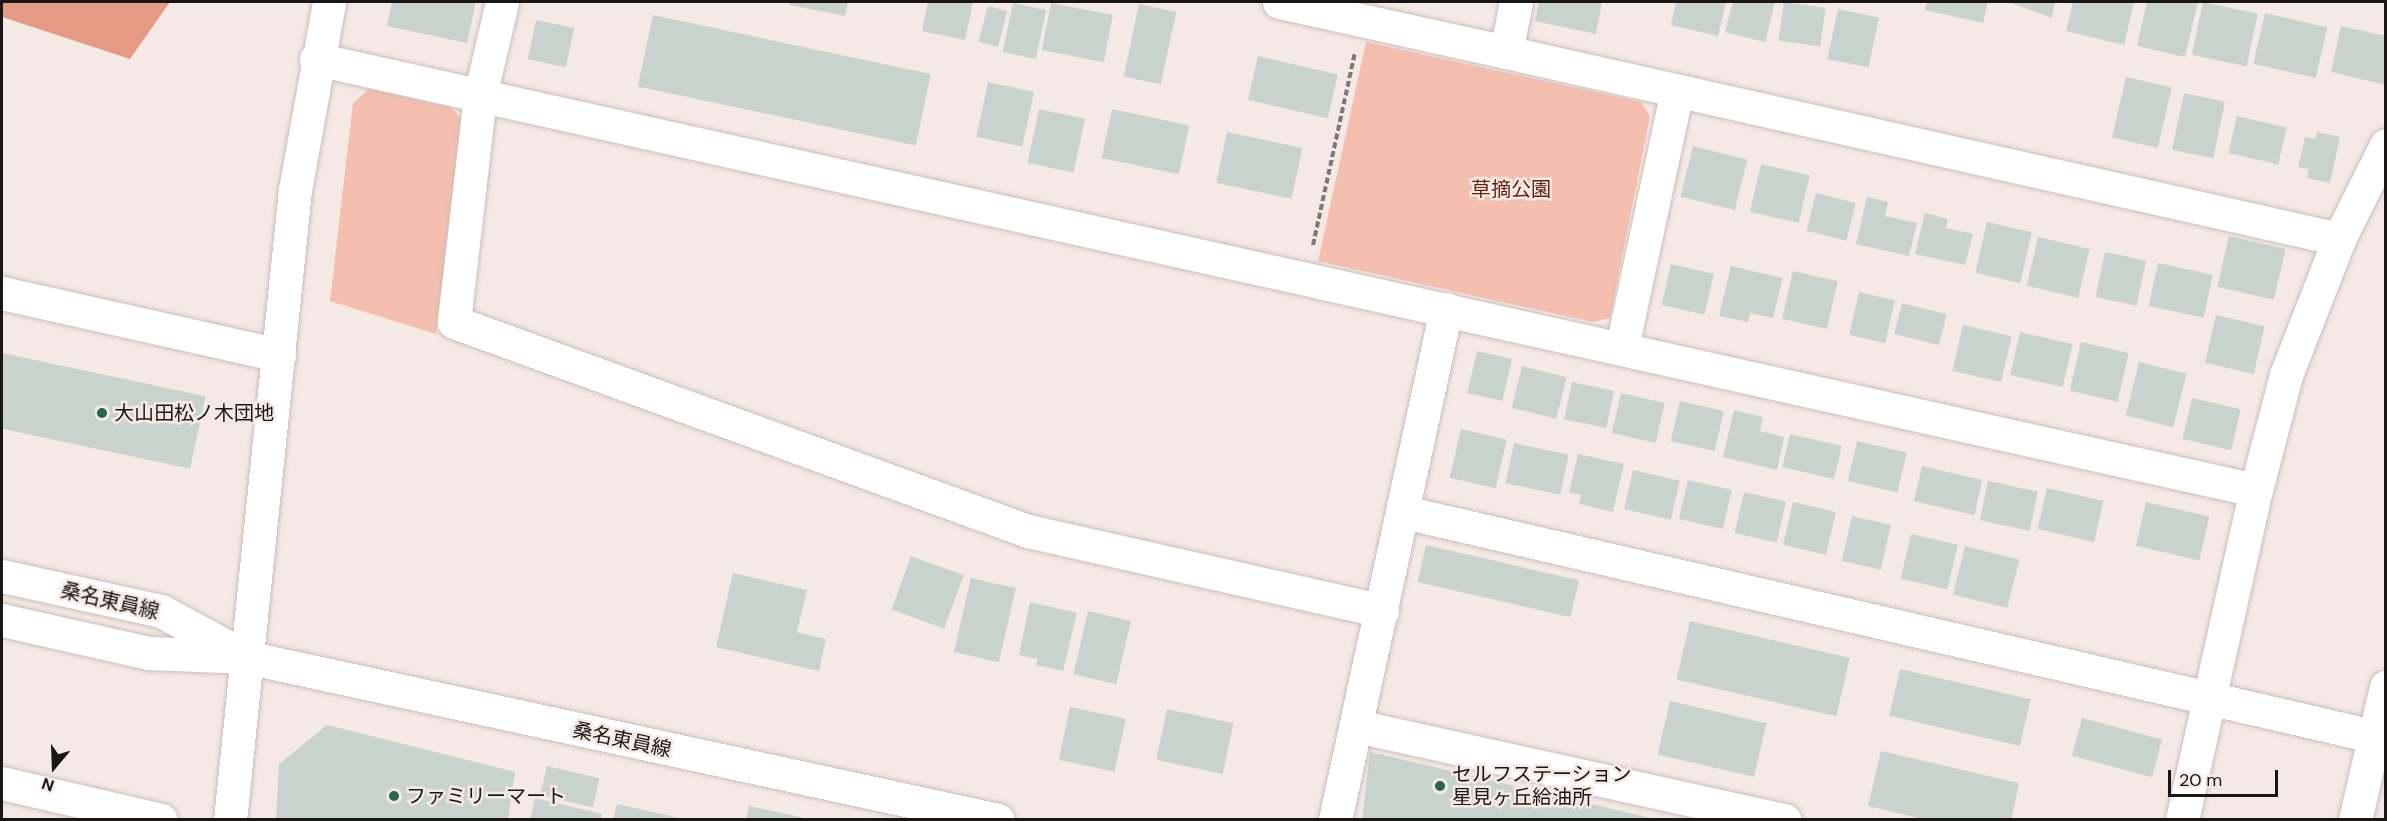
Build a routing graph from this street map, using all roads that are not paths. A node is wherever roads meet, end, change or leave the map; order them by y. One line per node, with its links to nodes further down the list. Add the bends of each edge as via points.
1 (329, 2): 6 (street)
2 (502, 2): 8 (street)
3 (1279, 2): 5 (street)
4 (1516, 2): 5 (street)
5 (1506, 52): 7 (street)
6 (316, 59): 8 (street); 14 (street, via 295,190)
7 (1677, 91): 10 (street); 13 (street)
8 (480, 96): 12 (street); 18 (street, via 454,322 1028,531)
9 (2385, 145): 10 (street)
10 (2339, 239): 15 (street, via 2286,375)
11 (2, 293): 14 (street)
12 (1446, 309): 13 (street); 16 (street)
13 (1622, 347): 15 (street)
14 (279, 355): 20 (street)
15 (2256, 490): 22 (street)
16 (1404, 512): 18 (street); 22 (street)
17 (2, 576): 20 (street, 桑名東員線, via 161,611)
18 (1382, 611): 23 (street)
19 (2, 620): 20 (street, 桑名東員線, via 149,653)
20 (246, 657): 28 (street); 29 (street, 桑名東員線)
21 (2385, 687): 24 (street)
22 (2209, 699): 24 (street); 32 (street)
23 (1356, 726): 30 (street); 31 (street)
24 (2379, 737): 33 (street)
25 (2, 783): 26 (street)
26 (66, 809): 27 (street)
27 (160, 819)
28 (230, 819)
29 (998, 819)
30 (1335, 819)
31 (1785, 819)
32 (2182, 819)
33 (2355, 819)

